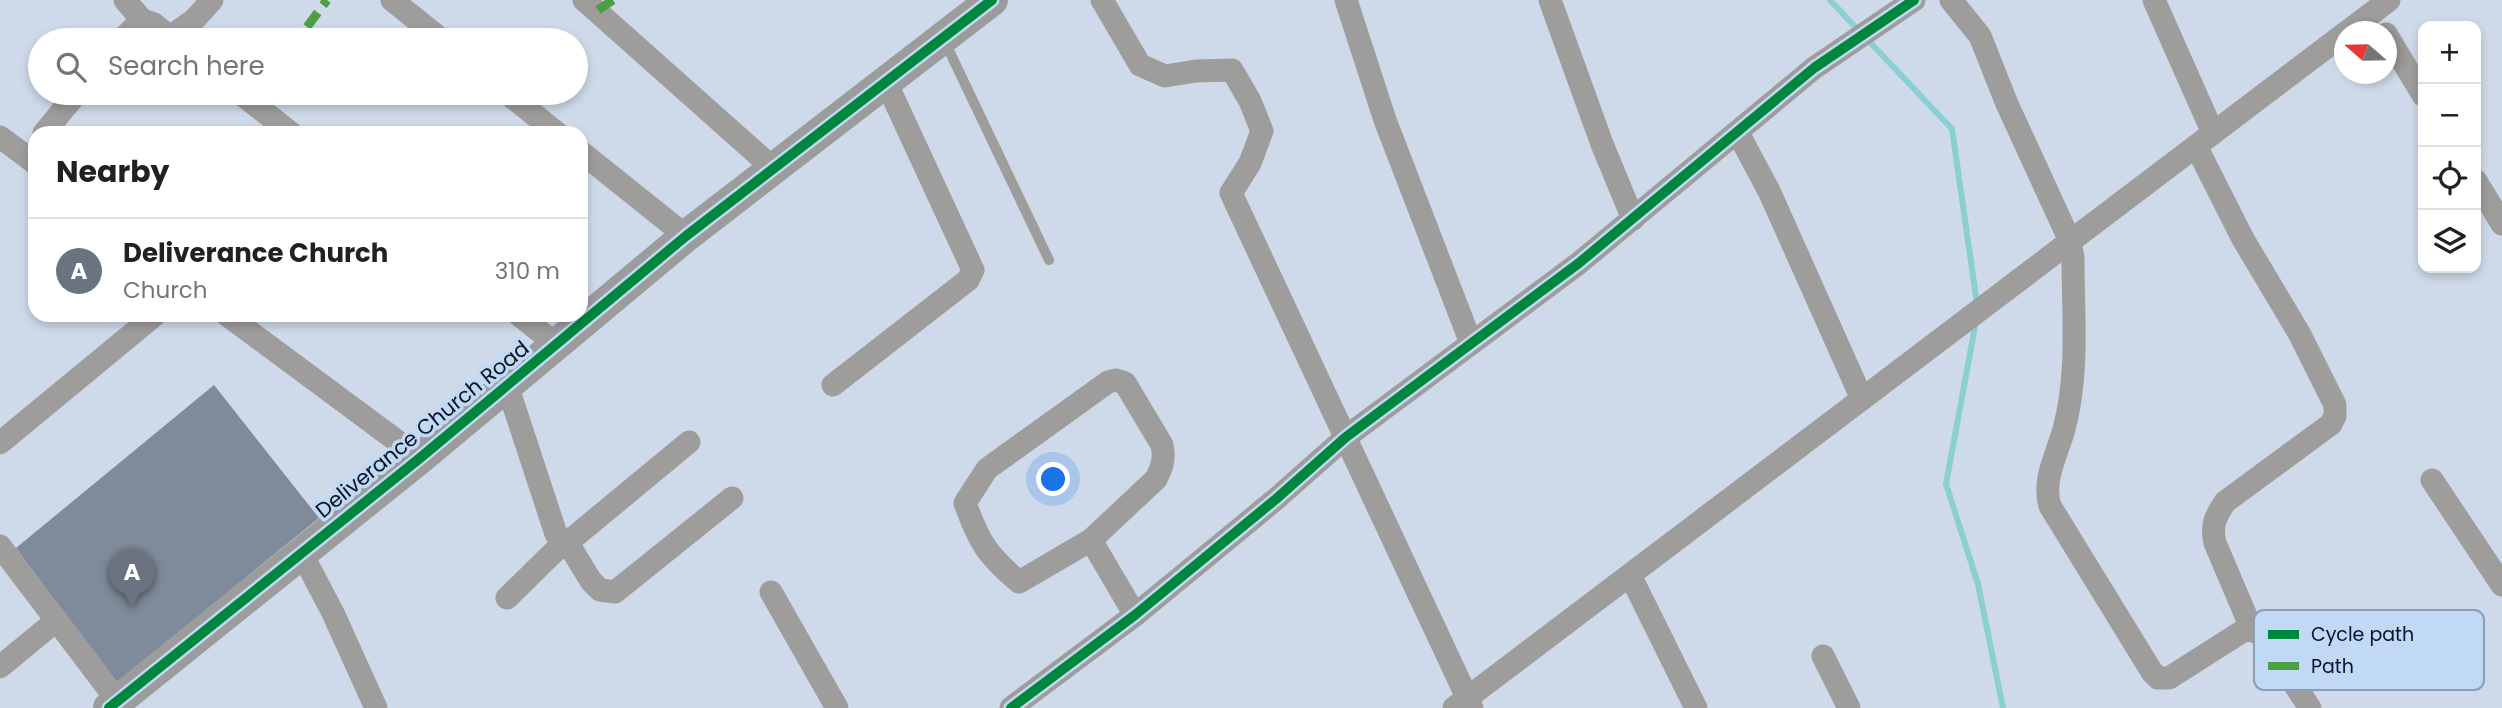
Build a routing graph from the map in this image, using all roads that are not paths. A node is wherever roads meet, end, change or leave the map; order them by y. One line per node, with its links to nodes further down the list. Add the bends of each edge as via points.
1 (125, 0): 13 (street)
2 (212, 0): 16 (street)
3 (392, 0): 17 (street)
4 (584, 0): 33 (street)
5 (992, 0): 18 (street, Deliverance Church Road)
6 (1102, 0): 50 (street, via 1140,65 1165,76 1232,70 1250,101 1262,131 1250,163 1231,193)
7 (1346, 0): 45 (street, via 1385,120)
8 (1550, 0): 35 (street)
9 (1914, 0): 28 (street, via 1814,68)
10 (1951, 0): 38 (street, via 1980,36)
11 (2154, 0): 30 (street)
12 (2383, 19): 21 (street)
13 (142, 20): 14 (street); 15 (street)
14 (134, 28)
15 (159, 28)
16 (184, 28)
17 (427, 28)
18 (943, 38): 20 (street, Deliverance Church Road); 39 (lane)
19 (2334, 42): 30 (street)
20 (886, 82): 33 (street, Deliverance Church Road); 48 (street, via 973,270 968,280)
21 (2418, 86)
22 (67, 105): 25 (street)
23 (255, 105): 26 (street)
24 (522, 105): 27 (street)
25 (50, 126)
26 (282, 126)
27 (548, 126)
28 (1738, 133): 35 (street); 49 (street, via 1769,191)
29 (0, 137): 31 (street)
30 (2204, 139): 38 (street); 66 (street, via 2243,239 2335,405 2331,424 2225,502 2214,518 2212,532)
31 (28, 152)
32 (588, 158): 37 (street)
33 (774, 169): 37 (street, Deliverance Church Road)
34 (2481, 189): 36 (street)
35 (1633, 219): 45 (street)
36 (2502, 224)
37 (686, 236): 40 (street, Deliverance Church Road)
38 (2070, 241): 49 (street); 66 (street, via 2073,377 2048,480 2050,506 2158,678 2169,678 2243,631)
39 (1049, 260)
40 (588, 318)
41 (147, 322): 52 (street)
42 (236, 322): 53 (street)
43 (528, 322): 46 (street)
44 (583, 322): 46 (street, Deliverance Church Road)
45 (1471, 343): 50 (street)
46 (556, 345): 47 (street, Deliverance Church Road)
47 (507, 385): 53 (street, Deliverance Church Road); 56 (street, via 556,534)
48 (833, 385)
49 (1862, 399): 60 (street)
50 (1346, 437): 64 (street); 71 (street)
51 (688, 442): 56 (street)
52 (0, 443)
53 (420, 458): 58 (street, Deliverance Church Road)
54 (2432, 480): 61 (street)
55 (732, 498): 56 (street, via 615,592 600,590)
56 (566, 540): 63 (street)
57 (1091, 540): 57 (street, via 1156,479 1164,456 1125,383 1116,380 987,469 965,503 976,535 997,564 1019,582); 64 (street)
58 (301, 552): 70 (street, Deliverance Church Road); 72 (street)
59 (4, 559): 65 (street)
60 (1630, 575): 71 (street); 75 (street)
61 (2502, 585)
62 (771, 592): 73 (street)
63 (508, 598)
64 (1135, 615): 74 (street)
65 (57, 620): 68 (street); 70 (street)
66 (2252, 630)
67 (1823, 656): 76 (street)
68 (0, 667)
69 (2298, 690): 77 (street)
70 (117, 705)
71 (1464, 705)
72 (376, 708)
73 (837, 708)
74 (1011, 708)
75 (1696, 708)
76 (1849, 708)
77 (2310, 708)

